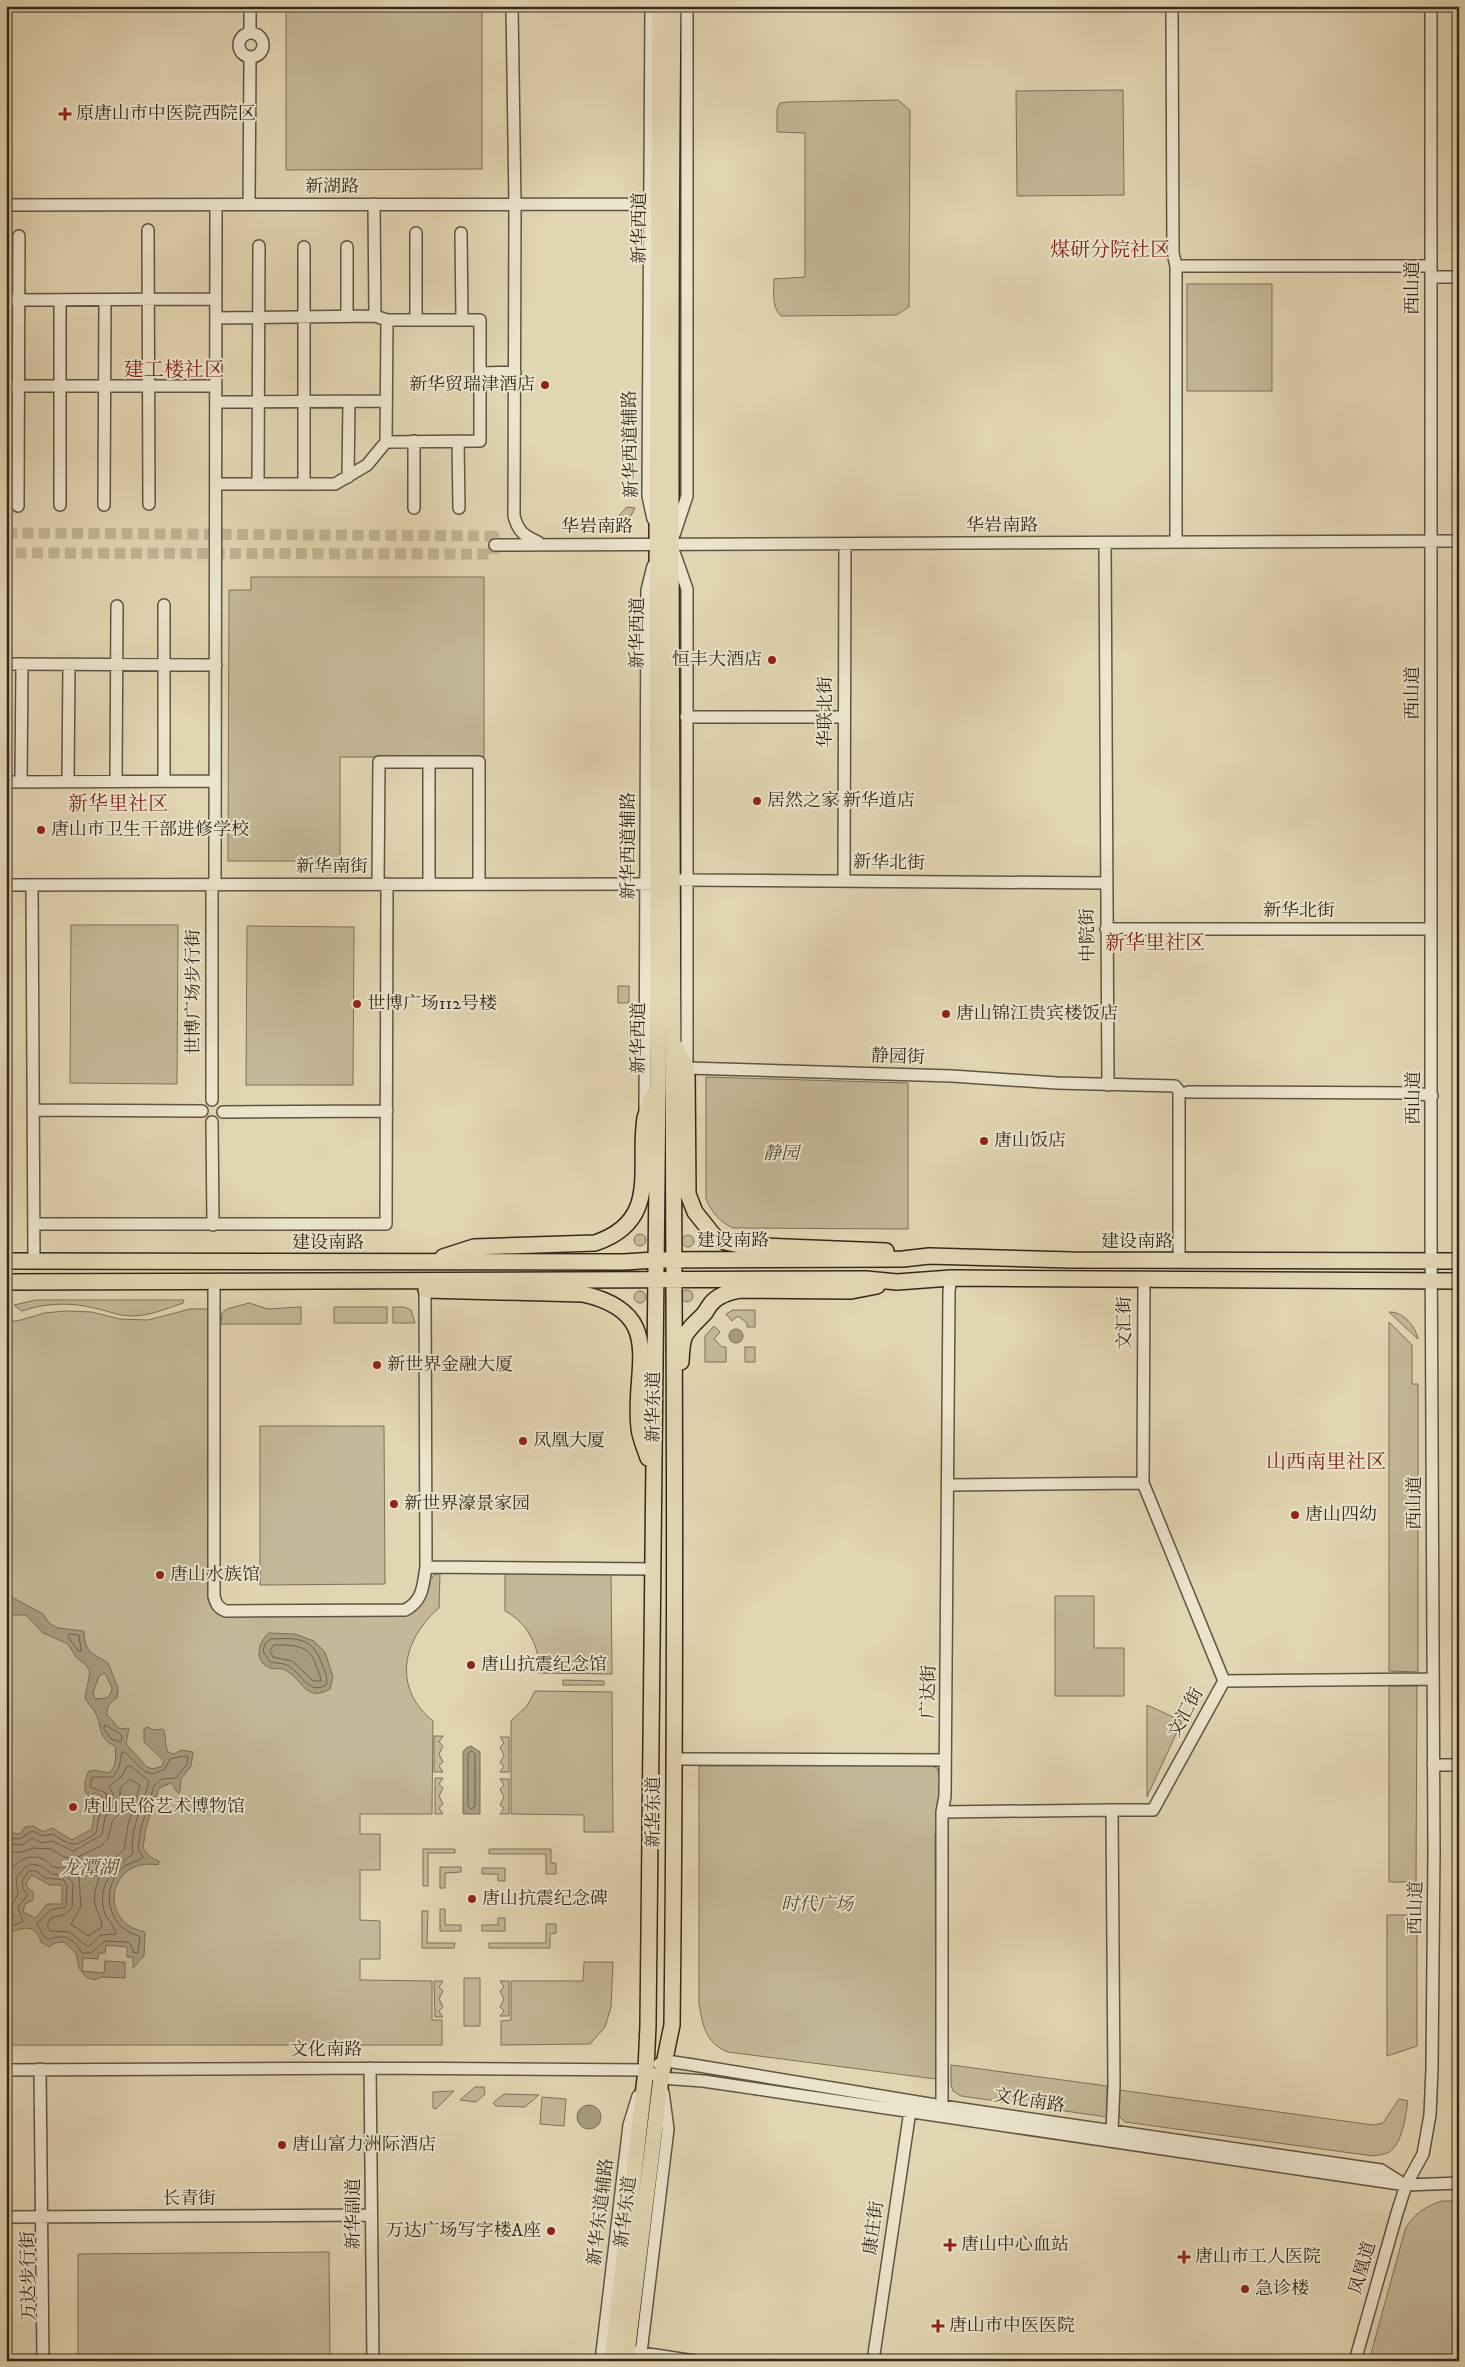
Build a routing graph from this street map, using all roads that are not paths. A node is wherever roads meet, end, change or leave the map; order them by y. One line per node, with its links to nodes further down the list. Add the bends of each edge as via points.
1 (250, 6): 9 (street)
2 (512, 6): 16 (street)
3 (651, 6): 14 (street)
4 (660, 6): 14 (main road, 新华西道)
5 (673, 6): 72 (main road, 新华西道)
6 (686, 6): 72 (street, via 687,496)
7 (1172, 6): 24 (street, via 1173,253)
8 (1431, 6): 25 (street, 西山道)
9 (250, 33): 10 (street, via 242,36 239,43 240,51); 10 (street, via 261,38 263,46 258,56)
10 (250, 58): 12 (street)
11 (6, 204): 15 (street, 新湖路)
12 (249, 204): 13 (street, 新湖路); 15 (street, 新湖路)
13 (374, 204): 16 (street, 新湖路); 35 (street)
14 (654, 204): 16 (street, 新湖路); 72 (main road, 新华西道)
15 (216, 205): 28 (street, 世博广场步行街)
16 (515, 205): 41 (street)
17 (148, 230): 27 (street)
18 (416, 233): 40 (street)
19 (461, 234): 38 (street)
20 (19, 236): 30 (street)
21 (259, 246): 37 (street)
22 (304, 247): 33 (street)
23 (347, 247): 34 (street)
24 (1176, 266): 25 (street); 68 (street)
25 (1431, 272): 26 (street); 66 (street, 西山道)
26 (1459, 277)
27 (148, 299): 28 (street); 32 (street); 46 (street)
28 (216, 299): 36 (street, 世博广场步行街)
29 (6, 300): 30 (street)
30 (18, 300): 31 (street); 43 (street)
31 (60, 300): 32 (street); 44 (street)
32 (105, 300): 45 (street)
33 (304, 316): 34 (street); 37 (street); 48 (street)
34 (347, 316): 35 (street)
35 (375, 316): 39 (street)
36 (216, 318): 37 (street); 47 (street, 世博广场步行街)
37 (258, 318): 52 (street)
38 (462, 319): 40 (street); 42 (street, via 480,320)
39 (387, 320): 40 (street); 50 (street)
40 (416, 320)
41 (515, 372): 42 (street); 71 (street, via 514,516 524,536)
42 (480, 373): 53 (street, via 480,441)
43 (12, 386): 44 (street); 63 (street)
44 (60, 386): 45 (street); 61 (street)
45 (105, 386): 46 (street); 62 (street)
46 (148, 386): 47 (street); 60 (street)
47 (216, 386): 51 (street, 世博广场步行街)
48 (304, 401): 49 (street); 52 (street); 59 (street)
49 (349, 401): 50 (street); 56 (street)
50 (386, 401): 54 (street)
51 (216, 402): 52 (street); 57 (street, 世博广场步行街)
52 (258, 402): 58 (street)
53 (458, 441): 55 (street); 65 (street)
54 (386, 442): 55 (street); 56 (street, via 367,465)
55 (414, 442): 64 (street)
56 (348, 477): 59 (street, via 335,484)
57 (216, 484): 58 (street); 81 (street, 世博广场步行街)
58 (258, 484): 59 (street)
59 (304, 484)
60 (148, 504)
61 (60, 505)
62 (104, 505)
63 (18, 506)
64 (414, 508)
65 (459, 508)
66 (1431, 541): 67 (street, 华岩南路); 68 (street, 华岩南路); 102 (street, 西山道)
67 (1459, 541)
68 (1176, 542): 69 (street, 华岩南路)
69 (1105, 543): 73 (street, 华岩南路); 93 (street, 中院街)
70 (495, 544): 71 (street, 华岩南路)
71 (545, 544): 72 (street, 华岩南路)
72 (664, 544): 73 (street, 华岩南路); 82 (street, via 687,589); 91 (main road, 新华西道); 98 (main road, 新华西道)
73 (845, 544): 83 (street, 华联北街)
74 (164, 605): 80 (street)
75 (118, 606): 78 (street)
76 (6, 664): 77 (street)
77 (22, 664): 79 (street); 90 (street)
78 (118, 664): 79 (street); 80 (street); 86 (street)
79 (69, 665): 85 (street)
80 (164, 665): 81 (street); 87 (street)
81 (216, 665): 88 (street, 世博广场步行街)
82 (686, 717): 83 (street); 91 (street)
83 (844, 717): 92 (street, 华联北街)
84 (429, 762): 95 (street, via 379,762); 96 (street); 97 (street, via 479,762)
85 (68, 781): 86 (street); 90 (street)
86 (116, 781): 87 (street)
87 (164, 781): 88 (street)
88 (215, 781): 94 (street, 世博广场步行街)
89 (6, 782): 90 (street)
90 (21, 782)
91 (680, 880): 92 (street, 新华北街); 103 (main road, 新华西道); 104 (street)
92 (844, 880): 93 (street, 新华北街)
93 (1106, 883): 101 (street, 中院街)
94 (214, 884): 95 (street, 新华南街); 100 (street, 新华南街); 109 (street, 世博广场步行街)
95 (383, 884): 96 (street, 新华南街); 112 (street)
96 (429, 884): 97 (street, 新华南街)
97 (478, 884): 98 (street, 新华南街)
98 (652, 884): 105 (main road, 新华西道); 114 (street, 新华西道辅路)
99 (6, 885): 100 (street, 新华南街)
100 (32, 885): 110 (street)
101 (1106, 929): 102 (street, 新华北街); 106 (street, 中院街)
102 (1431, 929): 108 (street, 西山道)
103 (674, 1043): 104 (main road); 120 (main road, 新华西道)
104 (686, 1068): 106 (street, 静园街, via 952,1076); 118 (main road, via 688,1194 695,1212 715,1237 738,1245 874,1249)
105 (658, 1081): 114 (main road); 119 (main road, 新华西道)
106 (1108, 1085): 123 (street, via 1175,1086 1179,1091)
107 (1188, 1092): 108 (street, via 1416,1093)
108 (1432, 1096): 126 (street, 西山道)
109 (212, 1100): 111 (street, via 203,1105); 113 (street, via 220,1103)
110 (34, 1110): 111 (street); 116 (street)
111 (202, 1111): 115 (street, via 204,1117)
112 (387, 1111): 113 (street); 117 (street, via 386,1224)
113 (223, 1112): 115 (street, via 221,1118)
114 (645, 1118): 125 (main road, via 641,1198 626,1224 607,1239 595,1243 474,1247)
115 (212, 1122): 117 (street)
116 (34, 1224): 117 (street); 122 (street)
117 (213, 1224)
118 (930, 1256): 120 (main road, 建设南路, via 903,1259); 123 (main road, 建设南路)
119 (655, 1260): 120 (main road, 建设南路); 125 (main road, 建设南路); 131 (main road, 新华东道)
120 (673, 1260): 132 (main road, 新华东道)
121 (6, 1261): 122 (main road, 建设南路)
122 (34, 1261): 125 (main road, 建设南路)
123 (1179, 1261): 126 (main road, 建设南路)
124 (1459, 1261): 126 (main road, 建设南路)
125 (427, 1262)
126 (1431, 1262): 133 (street, 西山道)
127 (951, 1278): 128 (main road, 建设南路); 136 (main road, 建设南路); 141 (street, 广达街)
128 (1144, 1279): 133 (main road, 建设南路); 140 (street, 文汇街)
129 (214, 1281): 130 (main road, 建设南路); 135 (main road, 建设南路); 142 (street, via 216,1603 226,1611 405,1610 420,1598)
130 (396, 1281): 131 (main road, 建设南路); 137 (main road)
131 (654, 1281): 132 (main road, 建设南路); 139 (main road, 新华东道)
132 (672, 1281): 136 (main road, 建设南路, via 866,1279); 138 (main road, 新华东道)
133 (1432, 1281): 134 (main road, 建设南路); 144 (street, 西山道)
134 (1459, 1281)
135 (6, 1282)
136 (897, 1282): 138 (main road, via 851,1291 740,1290 716,1299 689,1327 684,1337 680,1415)
137 (425, 1290): 139 (main road, via 583,1294 616,1306 631,1322 642,1346 639,1429); 142 (street)
138 (673, 1442): 146 (main road, 新华东道)
139 (653, 1474): 143 (main road, 新华东道)
140 (1143, 1483): 141 (street); 145 (street, 文汇街)
141 (948, 1485): 147 (street, 广达街)
142 (426, 1567): 143 (street)
143 (652, 1568): 156 (main road, 新华东道)
144 (1433, 1679): 145 (street); 148 (street, 西山道)
145 (1224, 1681): 150 (street, 文汇街, via 1153,1810)
146 (673, 1759): 147 (street); 152 (main road, 新华东道, via 672,2025)
147 (945, 1760): 151 (street, 广达街)
148 (1433, 1765): 149 (street); 162 (street, 西山道, via 1430,2115 1424,2154)
149 (1459, 1765)
150 (1112, 1810): 151 (street); 160 (street)
151 (942, 1812): 159 (street, 广达街)
152 (666, 2061): 156 (street, 文化南路); 157 (main road, 新华东道); 158 (street, 文化南路)
153 (370, 2068): 154 (street, 文化南路); 156 (street, 文化南路); 163 (street, 新华副道)
154 (40, 2069): 155 (street, 文化南路); 165 (street)
155 (6, 2070)
156 (646, 2070): 157 (street, 文化南路); 171 (street, 新华东道辅路, via 629,2125); 172 (main road, 新华东道)
157 (661, 2078): 158 (street, 文化南路); 166 (main road, 新华东道)
158 (914, 2106): 159 (street, 文化南路); 162 (street, 文化南路); 174 (street, 康庄街); 175 (street, 康庄街)
159 (942, 2106): 160 (street, 文化南路)
160 (1112, 2131): 162 (street, 文化南路, via 1381,2170)
161 (1459, 2183): 162 (street, 文化南路)
162 (1406, 2185): 176 (street, 凤凰道)
163 (371, 2215): 165 (street, 长青街); 170 (street, 新华副道)
164 (6, 2217): 165 (street, 长青街)
165 (41, 2217): 167 (street, 万达步行街, via 37,2226); 168 (street); 169 (street, 万达步行街, via 46,2222)
166 (633, 2357): 173 (street)
167 (38, 2361)
168 (43, 2361)
169 (48, 2361)
170 (373, 2361)
171 (601, 2361)
172 (612, 2361)
173 (695, 2361)
174 (873, 2361)
175 (878, 2361)
176 (1355, 2361)

